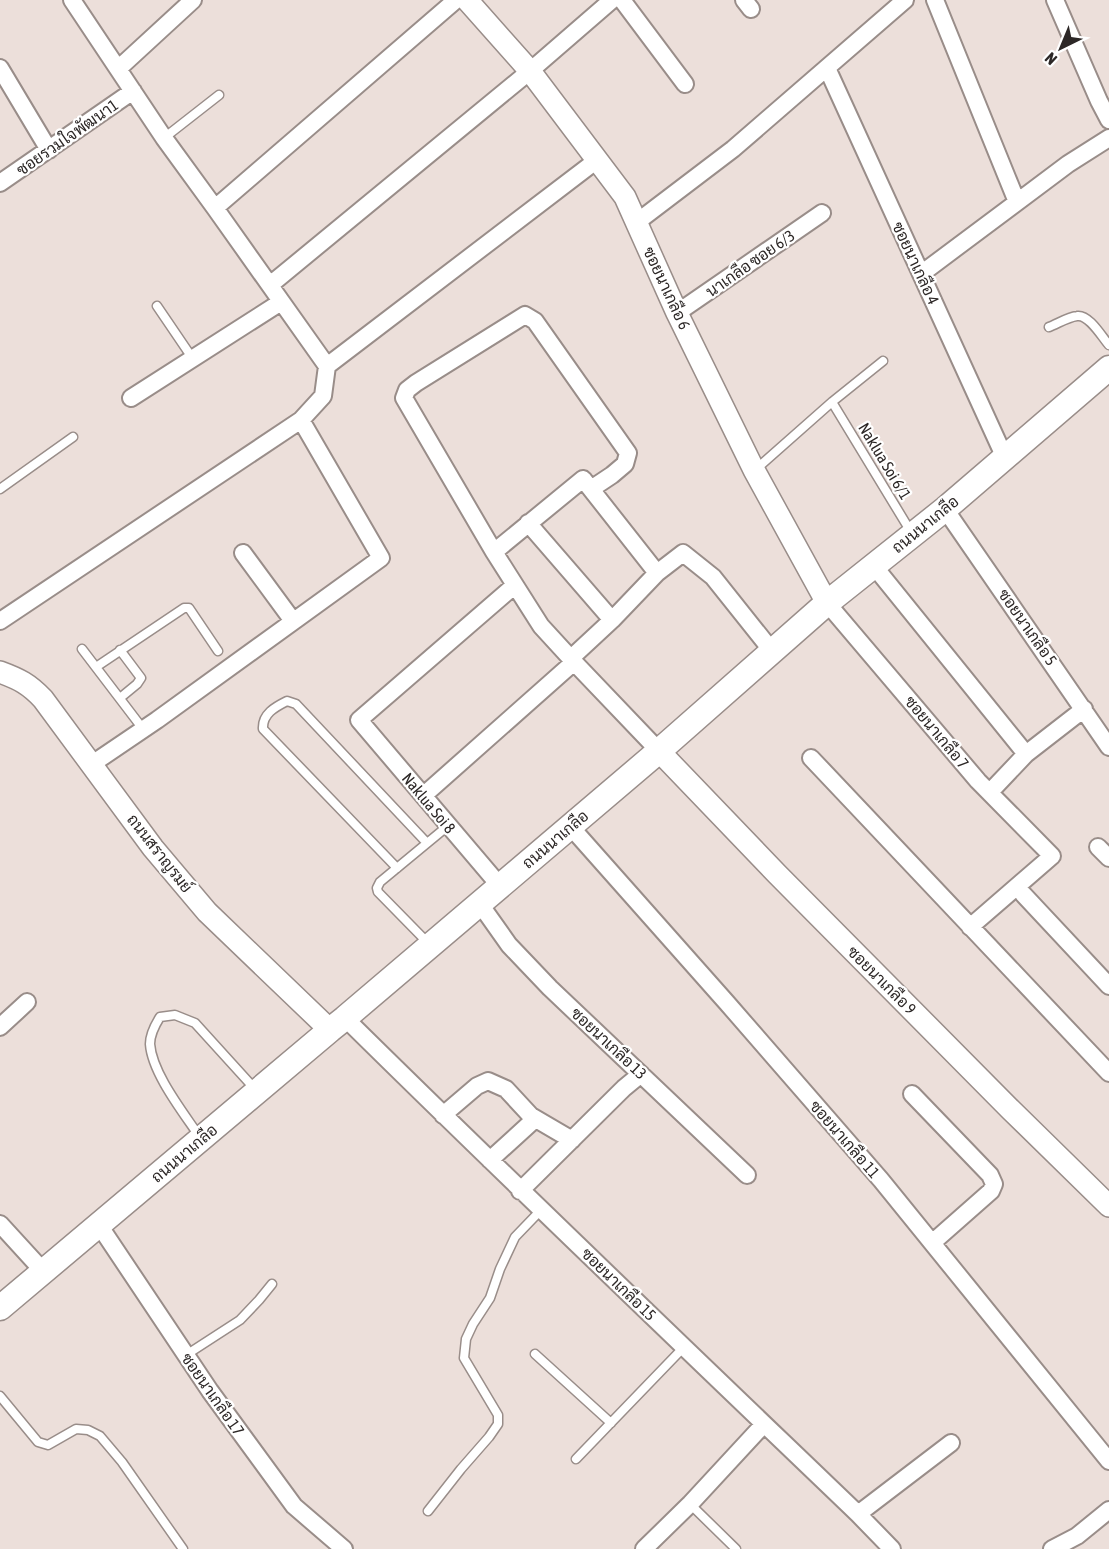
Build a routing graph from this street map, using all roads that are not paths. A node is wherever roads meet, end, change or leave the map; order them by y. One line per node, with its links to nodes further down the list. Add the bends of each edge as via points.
1 (72, 0): 12 (street)
2 (193, 0): 12 (street)
3 (456, 0): 24 (street)
4 (467, 0): 13 (street, ซอยนาเกลือ 6)
5 (612, 0): 13 (street)
6 (621, 0): 14 (street)
7 (905, 0): 11 (street)
8 (935, 0): 23 (street)
9 (1055, 0): 17 (street)
10 (0, 68): 20 (street)
11 (827, 68): 26 (street, via 734,149); 27 (street, ซอยนาเกลือ 4)
12 (118, 69): 15 (street)
13 (530, 71): 21 (street, ซอยนาเกลือ 6); 28 (street)
14 (686, 84)
15 (133, 91): 18 (street); 20 (street, ซอยรวมใจพัฒนา1)
16 (219, 95): 18 (lane)
17 (1109, 120)
18 (164, 138): 24 (street)
19 (1109, 138): 23 (street)
20 (49, 150): 22 (street, ซอยรวมใจพัฒนา1)
21 (597, 160): 26 (street, ซอยนาเกลือ 6, via 625,197); 36 (street)
22 (0, 183)
23 (1017, 202): 27 (street)
24 (215, 208): 28 (street)
25 (822, 213): 31 (street, นาเกลือ ซอย 6/3)
26 (637, 222): 31 (street, ซอยนาเกลือ 6)
27 (921, 274): 42 (street, ซอยนาเกลือ 4)
28 (270, 285): 29 (street)
29 (281, 302): 34 (street); 36 (street)
30 (157, 306): 34 (lane)
31 (677, 313): 43 (street, ซอยนาเกลือ 6)
32 (1049, 327): 33 (lane, via 1084,316)
33 (1109, 345)
34 (193, 359): 38 (street)
35 (883, 361): 39 (lane)
36 (327, 366): 40 (street, via 323,396)
37 (1109, 368): 42 (main road, ถนนนาเกลือ)
38 (131, 398)
39 (832, 402): 43 (lane); 48 (lane, Naklua Soi 6/1)
40 (301, 420): 56 (street); 57 (street, via 381,558)
41 (72, 437): 44 (lane)
42 (1005, 458): 46 (main road, ถนนนาเกลือ)
43 (754, 470): 54 (street, ซอยนาเกลือ 6)
44 (0, 489)
45 (591, 489): 47 (street, via 583,479); 49 (street, via 625,464 628,453 535,321 525,315 416,383 404,398); 52 (street)
46 (945, 509): 48 (main road, ถนนนาเกลือ); 66 (street, ซอยนาเกลือ 5)
47 (528, 523): 49 (street); 55 (street)
48 (913, 535): 51 (main road, ถนนนาเกลือ)
49 (494, 552): 53 (street)
50 (243, 553): 57 (street)
51 (874, 566): 54 (main road, ถนนนาเกลือ); 70 (street)
52 (657, 573): 55 (street); 61 (street, via 683,553 713,577)
53 (515, 585): 62 (street, via 541,626); 74 (street, Naklua Soi 8, via 359,720)
54 (827, 603): 61 (main road, ถนนนาเกลือ); 73 (street, ซอยนาเกลือ 7)
55 (612, 620): 62 (street)
56 (0, 621)
57 (293, 621): 67 (street)
58 (82, 649): 63 (lane)
59 (120, 650): 60 (lane, via 189,608); 63 (lane); 65 (lane, via 141,678)
60 (218, 651)
61 (772, 651): 69 (main road, ถนนนาเกลือ)
62 (572, 661): 69 (street); 74 (street)
63 (96, 667): 65 (lane)
64 (0, 672): 72 (street, ถนนสราญรมย์, via 33,688)
65 (120, 698): 67 (lane)
66 (1084, 709): 68 (street, ซอยนาเกลือ 5); 70 (street)
67 (143, 729): 72 (street)
68 (1109, 747)
69 (659, 751): 76 (main road, ถนนนาเกลือ); 99 (street, ซอยนาเกลือ 9)
70 (1026, 754): 73 (street)
71 (811, 758): 82 (street)
72 (92, 764): 86 (street, ถนนสราญรมย์, via 153,848 207,912)
73 (990, 792): 82 (street, ซอยนาเกลือ 7, via 1052,856)
74 (424, 795): 75 (street, Naklua Soi 8)
75 (449, 825): 77 (lane); 79 (street, Naklua Soi 8)
76 (570, 826): 79 (main road, ถนนนาเกลือ); 103 (street, ซอยนาเกลือ 11)
77 (427, 843): 78 (lane); 78 (lane, via 296,704 287,701 276,707 262,721 263,729)
78 (397, 868): 83 (lane, via 380,882 378,892)
79 (500, 886): 81 (main road, ถนนนาเกลือ)
80 (1023, 894): 84 (street)
81 (480, 904): 83 (main road, ถนนนาเกลือ); 89 (street, ซอยนาเกลือ 13, via 509,945)
82 (970, 927): 88 (street)
83 (430, 945): 86 (main road, ถนนนาเกลือ)
84 (1109, 986)
85 (27, 1002): 87 (street)
86 (337, 1024): 90 (main road, ถนนนาเกลือ); 92 (street, ซอยนาเกลือ 15)
87 (0, 1027)
88 (1109, 1073)
89 (641, 1074): 95 (street); 97 (street, ซอยนาเกลือ 13)
90 (257, 1091): 94 (main road, ถนนนาเกลือ); 94 (lane, via 195,1023 175,1015 160,1017 150,1042 153,1058 162,1080)
91 (912, 1094): 103 (street, via 990,1175 994,1184 991,1191)
92 (443, 1115): 93 (street, via 477,1086 488,1082 507,1089); 96 (street, ซอยนาเกลือ 15)
93 (535, 1119): 95 (street); 96 (street)
94 (201, 1139): 102 (main road, ถนนนาเกลือ)
95 (572, 1140): 98 (street)
96 (490, 1161): 98 (street, ซอยนาเกลือ 15)
97 (747, 1174)
98 (520, 1191): 100 (street, ซอยนาเกลือ 15)
99 (1109, 1206)
100 (541, 1210): 107 (street, ซอยนาเกลือ 15); 118 (lane, via 515,1237 490,1298 466,1339 464,1358 498,1416 498,1424)
101 (0, 1224): 104 (street)
102 (99, 1224): 104 (main road, ถนนนาเกลือ); 109 (street, ซอยนาเกลือ 17)
103 (932, 1243): 115 (street, ซอยนาเกลือ 11)
104 (43, 1271): 106 (main road, ถนนนาเกลือ)
105 (272, 1284): 109 (lane, via 240,1320)
106 (0, 1308)
107 (685, 1347): 111 (lane); 112 (street, ซอยนาเกลือ 15)
108 (535, 1354): 111 (lane)
109 (186, 1355): 121 (street, ซอยนาเกลือ 17, via 294,1506)
110 (0, 1396): 120 (lane, via 38,1442 48,1445 76,1429 100,1436)
111 (611, 1423): 114 (lane)
112 (764, 1424): 116 (street); 119 (street, ซอยนาเกลือ 15)
113 (951, 1443): 119 (street)
114 (576, 1459)
115 (1109, 1461)
116 (690, 1504): 122 (street); 123 (lane)
117 (1109, 1510): 125 (street, via 1077,1536)
118 (428, 1511)
119 (858, 1514): 124 (street, ซอยนาเกลือ 15)
120 (183, 1549)
121 (344, 1549)
122 (644, 1549)
123 (736, 1549)
124 (892, 1549)
125 (1053, 1549)

